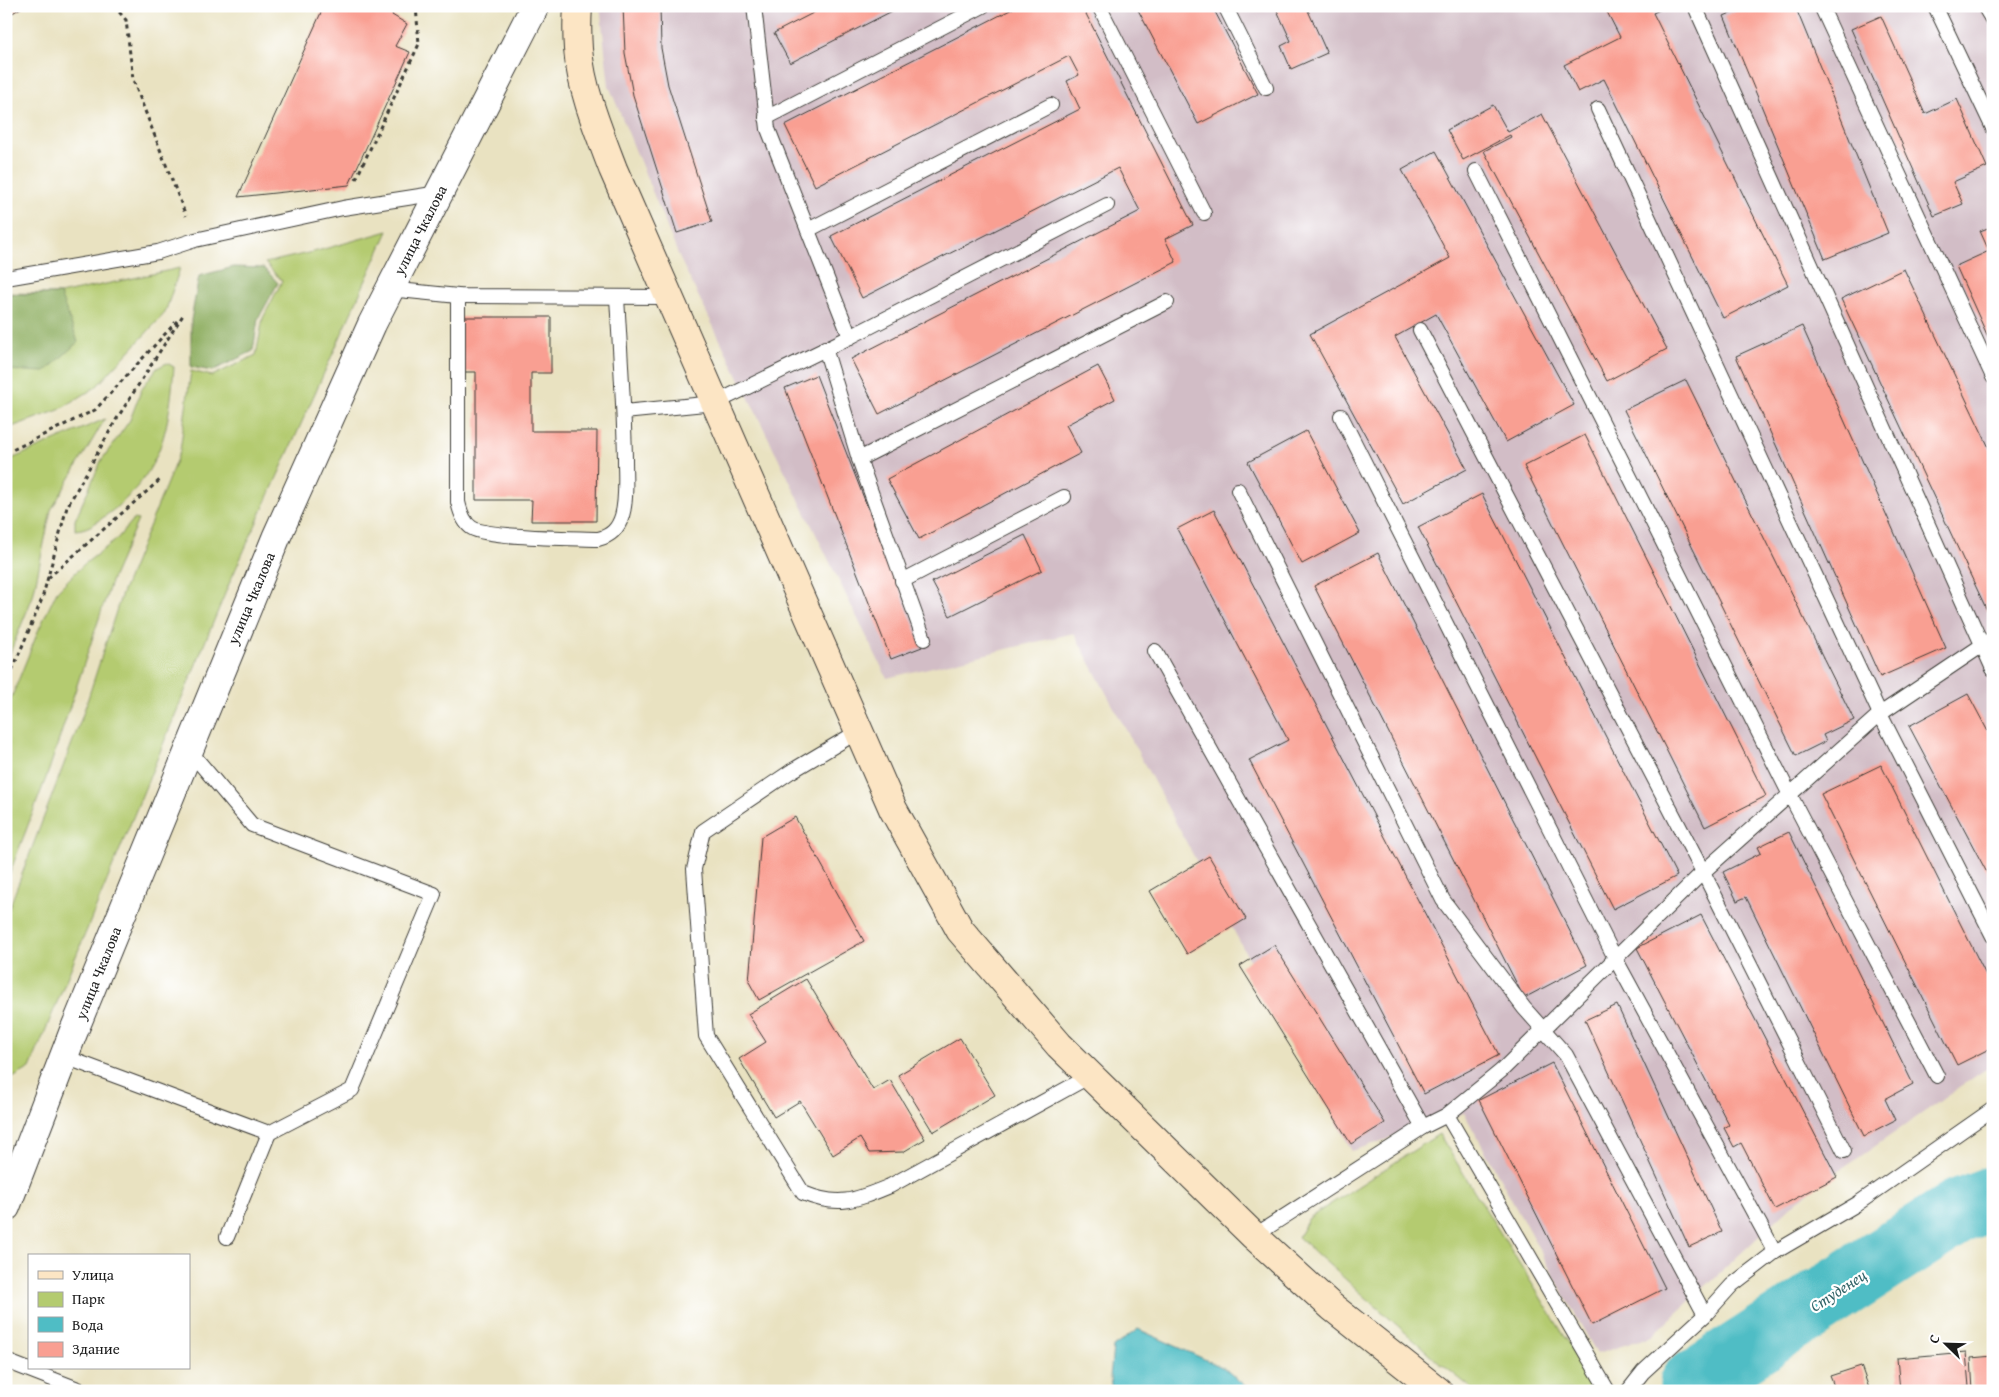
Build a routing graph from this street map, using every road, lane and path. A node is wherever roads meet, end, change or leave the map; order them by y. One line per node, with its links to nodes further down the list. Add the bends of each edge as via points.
1 (114, 6): 25 (path, via 126,20 133,80)
2 (416, 6): 22 (path, via 419,44)
3 (535, 6): 20 (street, улица Чкалова)
4 (578, 6): 30 (main road, via 578,51 595,121)
5 (754, 6): 17 (lane)
6 (983, 6): 17 (lane)
7 (1099, 6): 23 (lane)
8 (1225, 6): 14 (lane)
9 (1821, 6): 35 (lane)
10 (1935, 6): 18 (lane)
11 (1984, 6): 13 (lane)
12 (1697, 11): 47 (lane)
13 (1993, 21)
14 (1266, 88)
15 (1051, 105): 24 (lane)
16 (1598, 109): 51 (lane)
17 (766, 118): 24 (lane)
18 (1993, 128)
19 (1476, 171): 54 (lane)
20 (439, 193): 22 (lane); 27 (street, улица Чкалова)
21 (1107, 205): 33 (lane)
22 (343, 208): 25 (lane)
23 (1204, 213)
24 (808, 230): 33 (lane)
25 (195, 240): 26 (lane, via 158,252)
26 (6, 278)
27 (389, 289): 28 (lane); 53 (street, улица Чкалова, via 276,538)
28 (458, 296): 29 (lane); 37 (lane, via 458,502 460,512 472,528 506,534 598,539 612,533 624,505)
29 (617, 297): 30 (lane); 37 (lane)
30 (669, 297): 36 (main road)
31 (1167, 302): 40 (lane)
32 (1420, 330): 55 (lane)
33 (850, 337): 34 (lane)
34 (825, 348): 36 (lane); 40 (lane)
35 (1993, 377)
36 (715, 403): 37 (lane); 52 (main road)
37 (624, 412)
38 (1341, 416): 57 (lane)
39 (6, 453): 44 (path, via 95,410 182,315 116,420 67,507)
40 (859, 459): 45 (lane)
41 (161, 479): 44 (path)
42 (1238, 490): 58 (lane, via 1443,900)
43 (1064, 497): 45 (lane)
44 (48, 578): 50 (path)
45 (902, 581): 46 (lane)
46 (924, 639)
47 (1987, 641): 49 (lane); 51 (lane)
48 (1155, 651): 64 (lane)
49 (1993, 669)
50 (6, 685)
51 (1880, 714): 54 (lane); 56 (lane)
52 (859, 731): 60 (main road, via 893,809 960,930 1059,1045); 60 (lane, via 790,772 704,831 694,869 706,1036 803,1193 837,1203 857,1200 890,1186)
53 (188, 749): 59 (street, улица Чкалова); 65 (lane, via 252,825 434,894 352,1090)
54 (1790, 795): 55 (lane); 61 (lane)
55 (1703, 872): 57 (lane); 66 (lane)
56 (1993, 936)
57 (1615, 958): 58 (lane); 70 (lane)
58 (1542, 1028): 63 (lane, via 1501,1070); 71 (lane, via 1566,1055)
59 (65, 1057): 65 (lane); 67 (street, улица Чкалова)
60 (1090, 1076): 68 (main road)
61 (1937, 1076)
62 (1993, 1109): 70 (lane, via 1857,1204)
63 (1446, 1115): 64 (lane); 77 (lane)
64 (1423, 1127): 68 (lane)
65 (269, 1133): 69 (lane)
66 (1844, 1151)
67 (6, 1208)
68 (1254, 1236): 76 (main road, via 1332,1307)
69 (227, 1237)
70 (1775, 1252): 71 (lane, via 1732,1285)
71 (1705, 1315): 78 (lane, via 1643,1372)
72 (6, 1361): 73 (lane)
73 (28, 1370)
74 (29, 1370): 75 (lane)
75 (82, 1391)
76 (1438, 1391)
77 (1608, 1391)
78 (1628, 1391)

